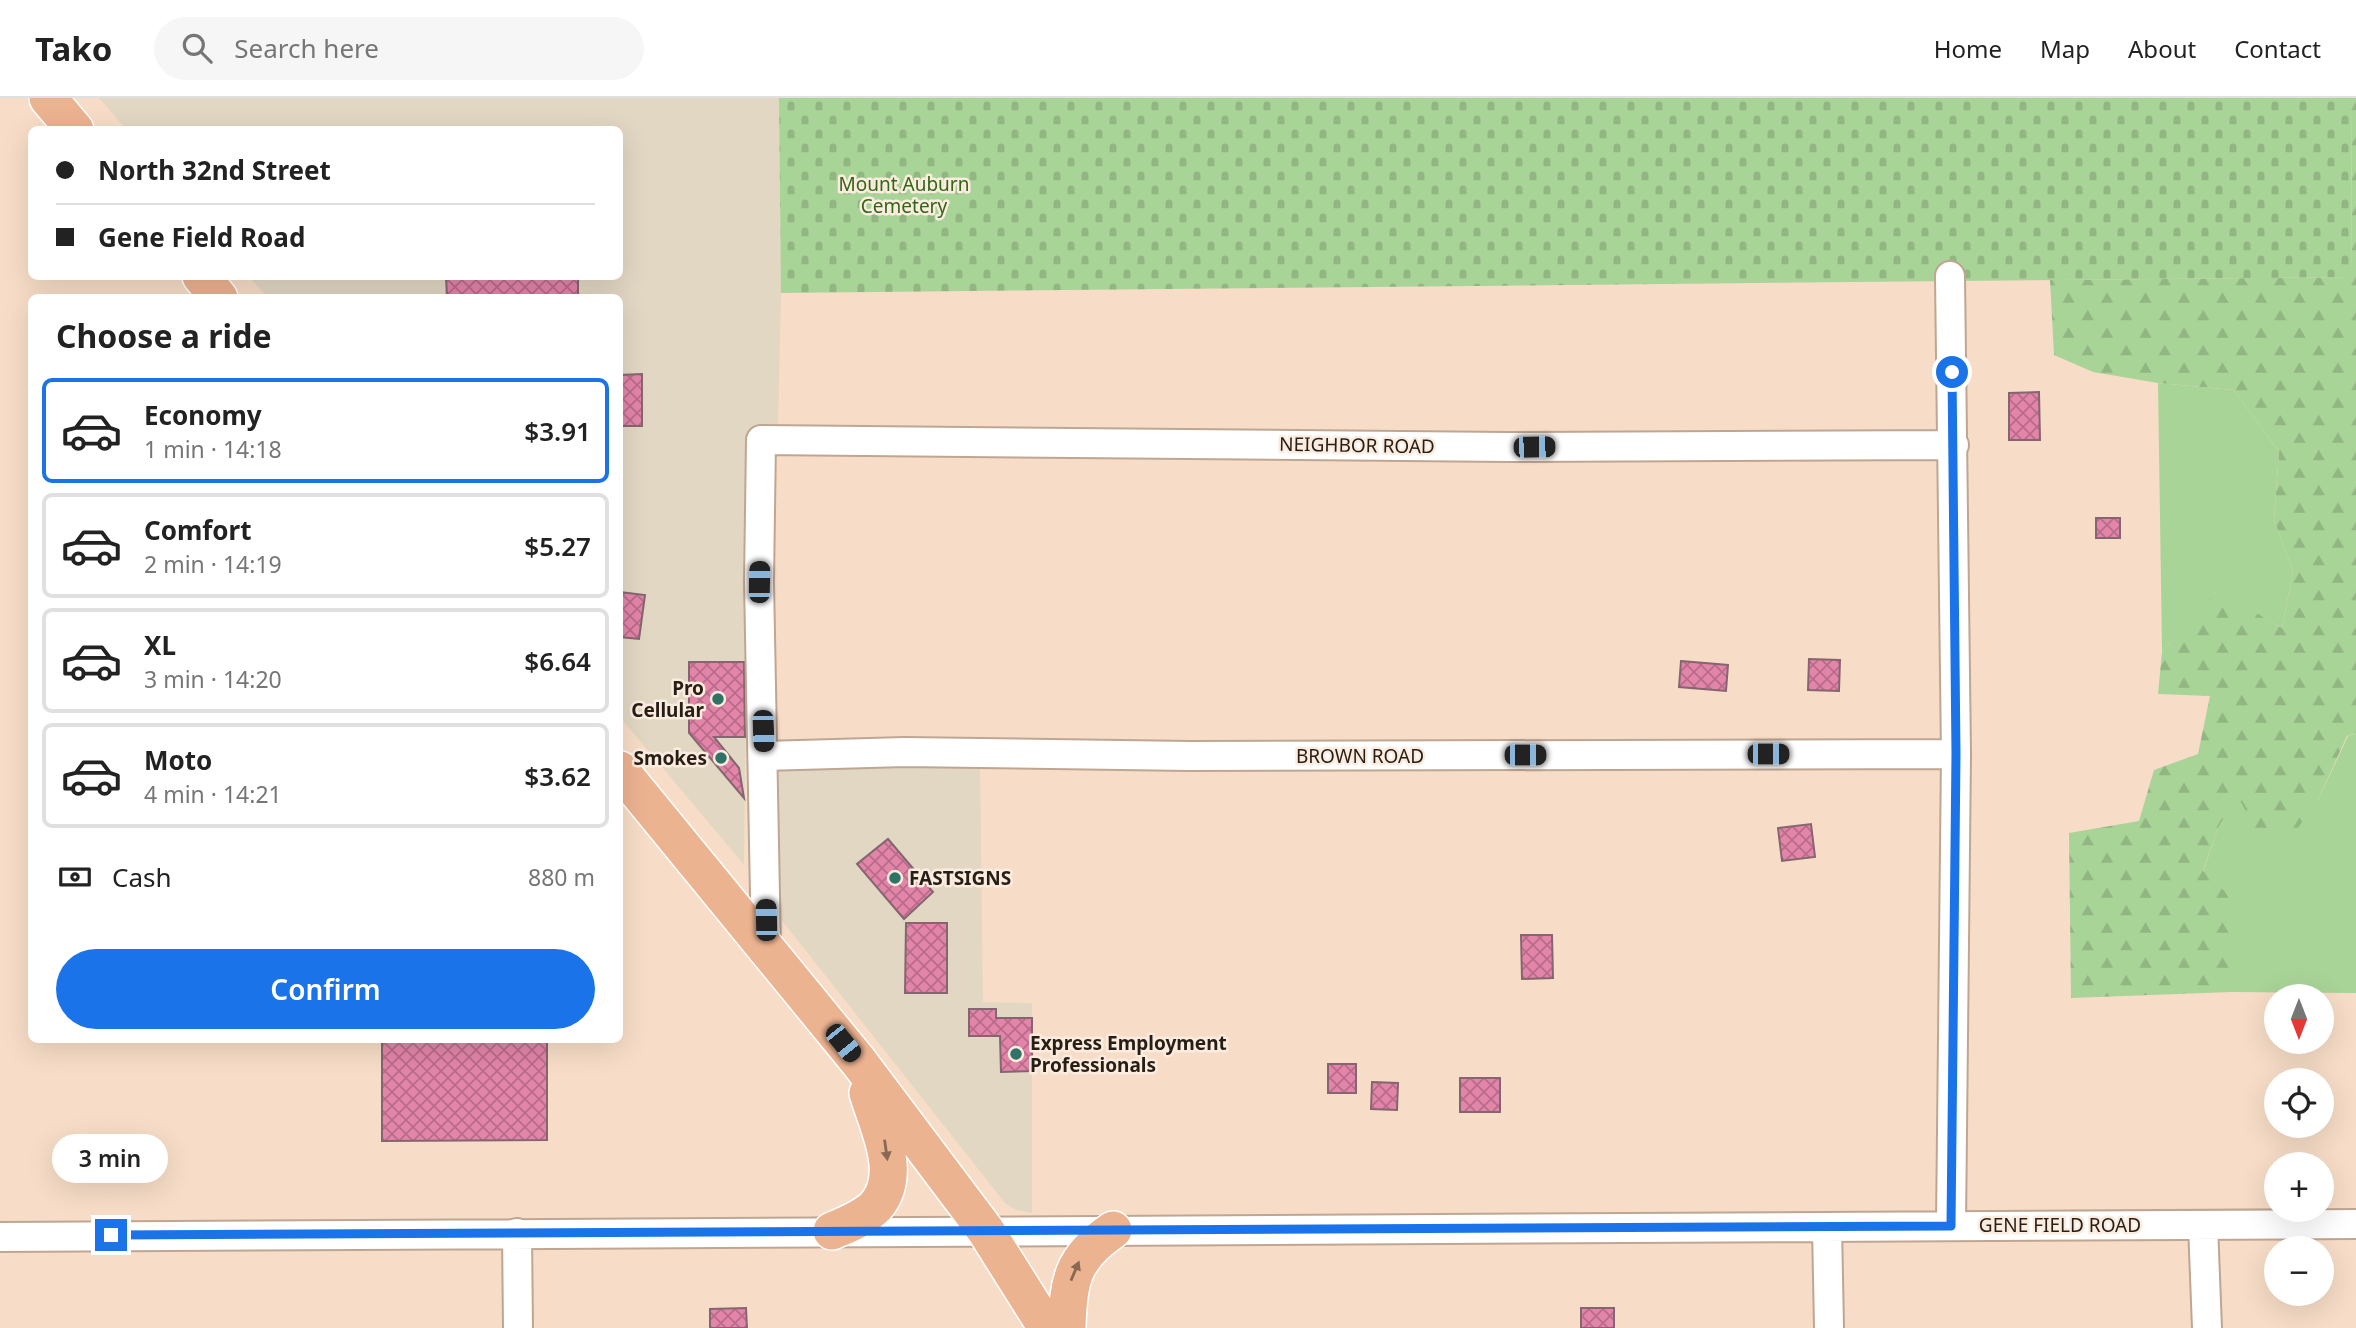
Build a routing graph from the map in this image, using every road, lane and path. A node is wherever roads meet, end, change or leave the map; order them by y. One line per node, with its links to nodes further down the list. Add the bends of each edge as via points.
1 (48, 98): 2 (main road)
2 (72, 126)
3 (1950, 276): 6 (street)
4 (204, 280): 5 (main road)
5 (216, 294)
6 (1954, 445): 7 (street); 8 (street, NEIGHBOR ROAD, via 1508,447 761,440)
7 (1956, 754): 8 (street, BROWN ROAD, via 1189,757 905,752); 14 (street)
8 (764, 756): 10 (street)
9 (623, 774): 10 (main road)
10 (766, 948): 11 (main road)
11 (859, 1062): 17 (main road, one-way to 17, via 884,1135 886,1185 875,1206); 18 (main road)
12 (2356, 1224): 13 (street, GENE FIELD ROAD)
13 (2203, 1225): 14 (street, GENE FIELD ROAD); 25 (street)
14 (1951, 1226): 15 (street, GENE FIELD ROAD)
15 (1827, 1227): 16 (street, GENE FIELD ROAD); 24 (street)
16 (1113, 1230): 18 (street, GENE FIELD ROAD); 23 (main road, one-way to 16, via 1071,1281 1080,1259)
17 (832, 1231): 18 (street, GENE FIELD ROAD); 19 (street, GENE FIELD ROAD)
18 (986, 1231): 22 (main road)
19 (517, 1233): 20 (street, GENE FIELD ROAD); 21 (street)
20 (0, 1237)
21 (518, 1328)
22 (1047, 1328)
23 (1067, 1328)
24 (1829, 1328)
25 (2207, 1328)

